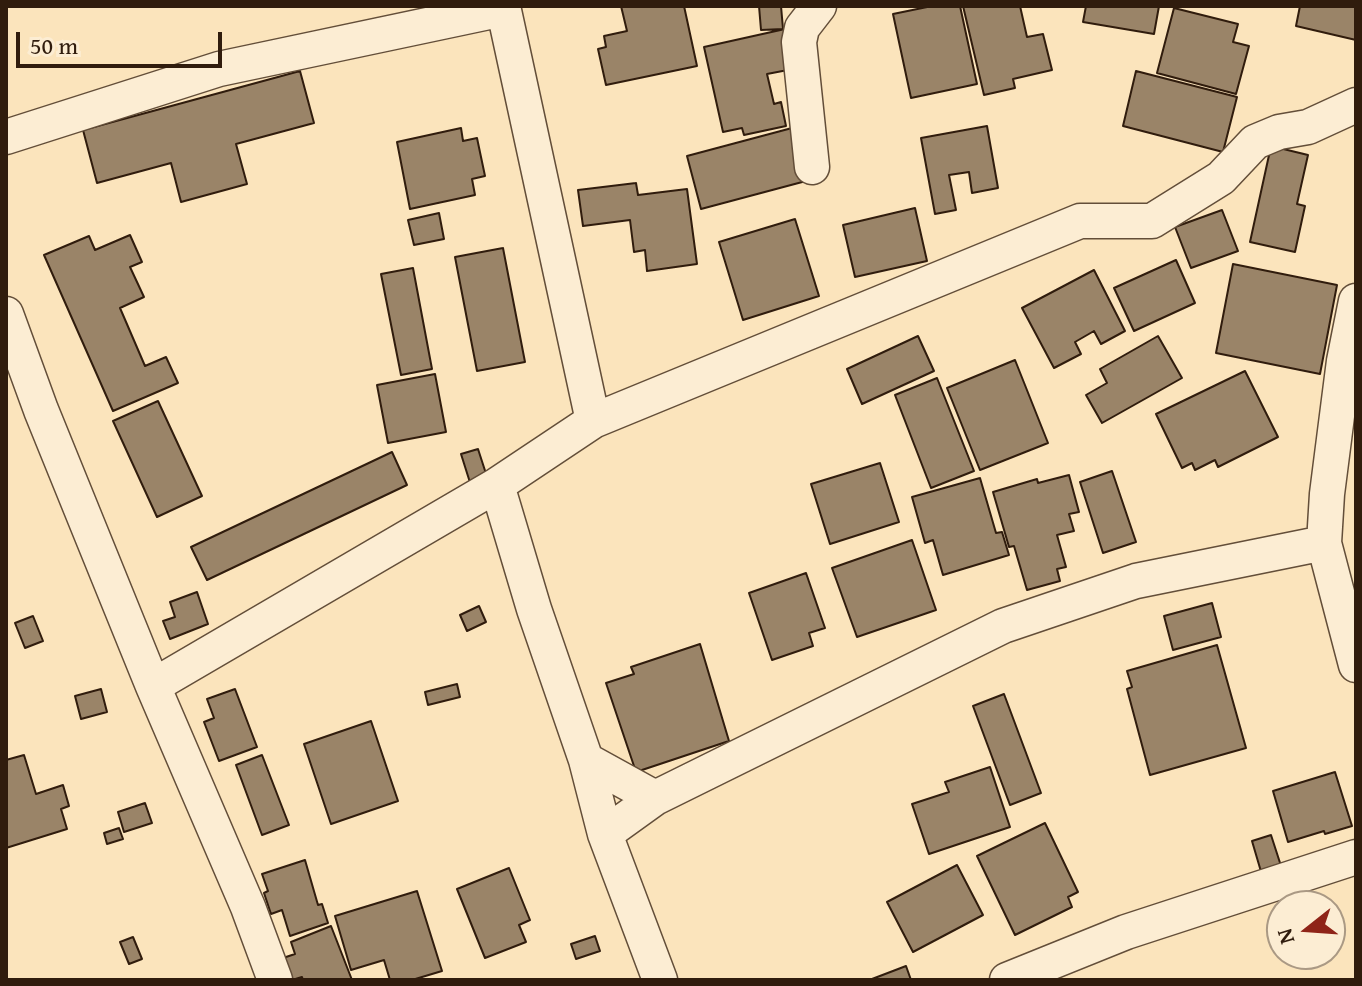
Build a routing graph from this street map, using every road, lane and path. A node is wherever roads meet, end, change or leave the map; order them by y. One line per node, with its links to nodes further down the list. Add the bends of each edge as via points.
1 (819, 6): 5 (street, via 802,28 799,42)
2 (503, 8): 4 (street, via 219,69); 8 (street)
3 (1356, 105): 8 (street, via 1308,127 1255,142 1221,178 1152,221 1080,221)
4 (6, 137)
5 (812, 167)
6 (1356, 301): 10 (street, via 1344,361)
7 (6, 314): 12 (street)
8 (593, 421): 9 (street)
9 (497, 485): 12 (street); 13 (street)
10 (1324, 543): 11 (street); 14 (street, via 1136,581 1003,626)
11 (1356, 665)
12 (153, 686): 17 (street)
13 (586, 760): 14 (street); 15 (street)
14 (655, 798): 15 (street)
15 (605, 834): 18 (street)
16 (1356, 857): 19 (street, via 1126,932)
17 (275, 980)
18 (660, 980)
19 (1007, 980)

